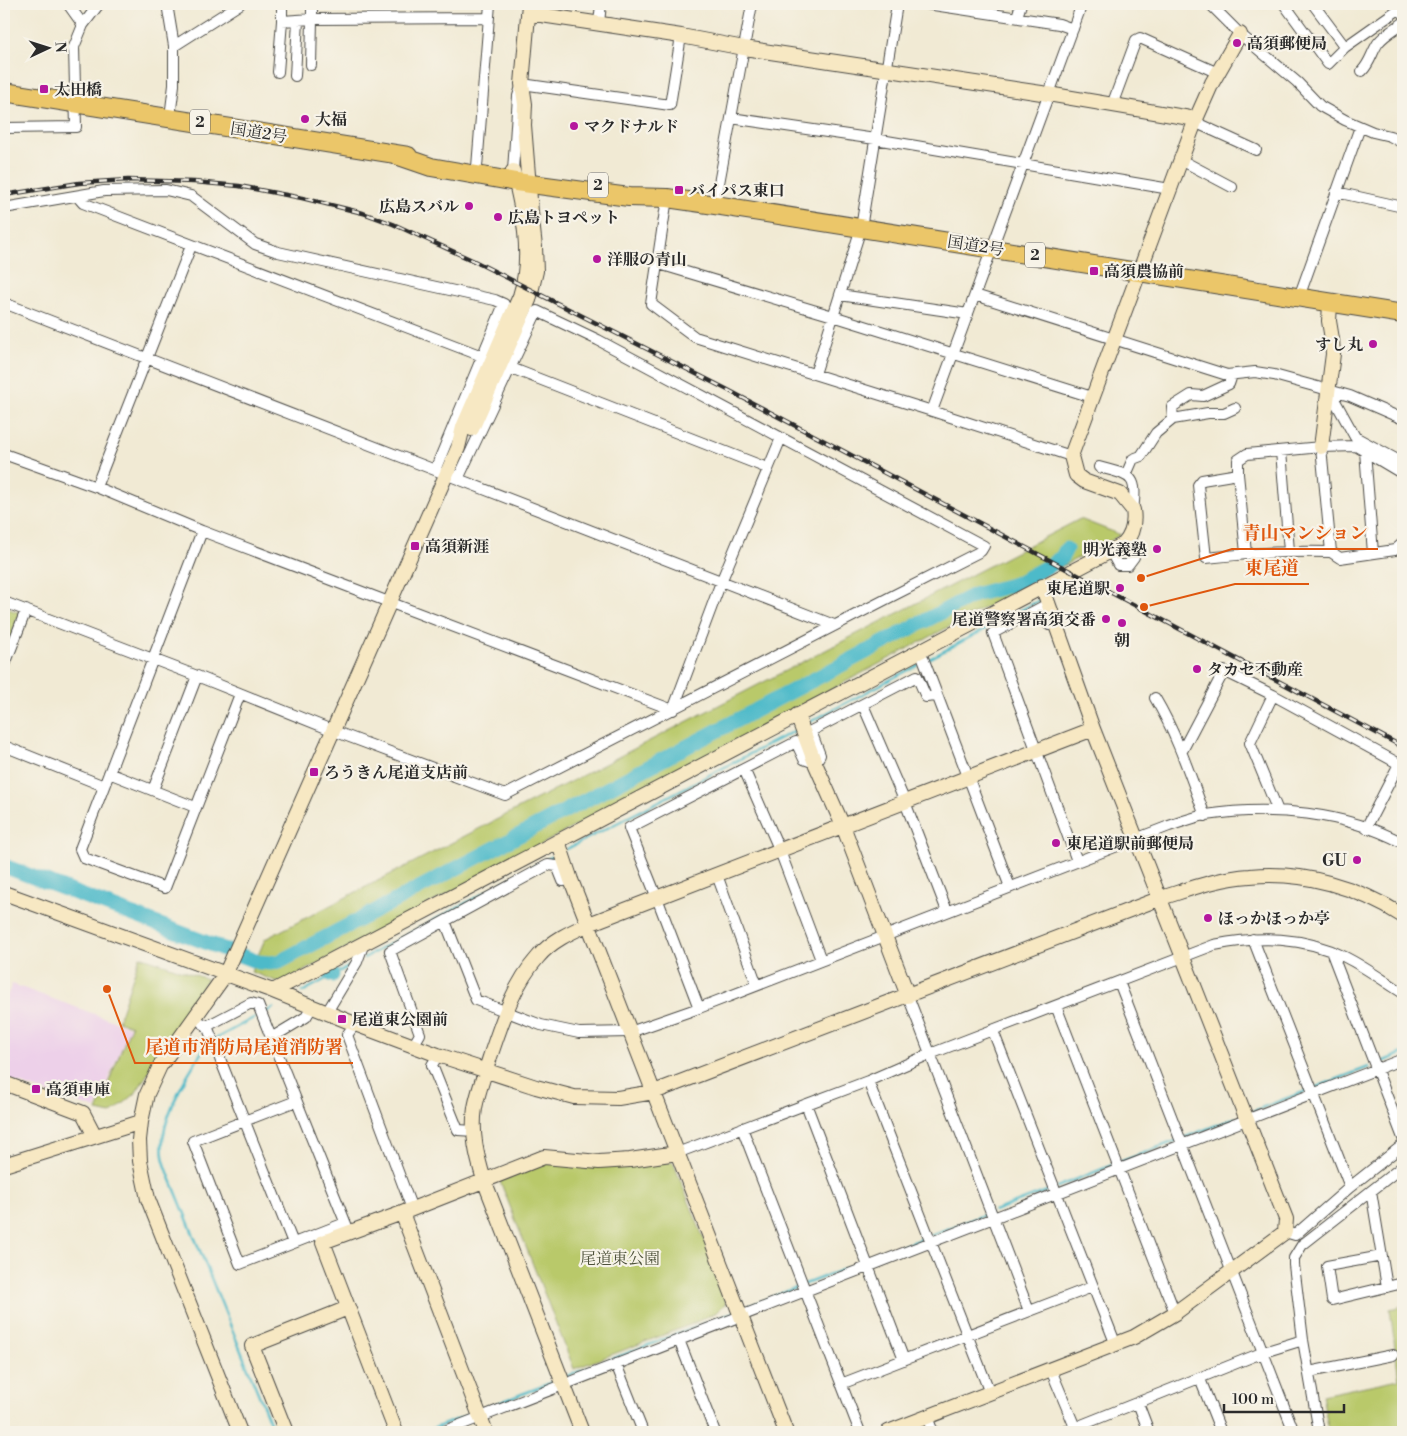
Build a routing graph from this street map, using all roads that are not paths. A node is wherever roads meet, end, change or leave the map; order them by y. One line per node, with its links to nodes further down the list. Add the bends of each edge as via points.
1 (68, 4): 26 (street)
2 (99, 4): 26 (street)
3 (166, 4): 32 (street)
4 (240, 4): 32 (street)
5 (282, 4): 22 (street)
6 (312, 4): 21 (street)
7 (490, 4): 20 (street)
8 (601, 4): 24 (street)
9 (752, 4): 34 (street)
10 (897, 4): 36 (street)
11 (927, 4): 19 (street)
12 (1021, 4): 19 (street)
13 (1082, 4): 27 (street)
14 (1210, 4): 29 (street)
15 (1284, 4): 33 (street, via 1328,64)
16 (1313, 4): 33 (street)
17 (528, 8): 24 (street); 41 (street)
18 (1403, 13): 28 (street, via 1399,9)
19 (1017, 17): 27 (street)
20 (489, 18): 21 (street); 57 (street)
21 (312, 19): 23 (street); 35 (street)
22 (282, 20): 23 (street); 38 (street)
23 (298, 20): 40 (street)
24 (599, 23): 30 (street)
25 (1403, 23): 31 (street)
26 (83, 25): 44 (street, via 74,47)
27 (1073, 28): 43 (street)
28 (1370, 28): 31 (street); 33 (street)
29 (1240, 34): 39 (street); 49 (street, via 1320,106)
30 (681, 36): 34 (street); 41 (street, via 670,106)
31 (1380, 40): 37 (street)
32 (174, 46): 46 (street)
33 (1345, 47)
34 (744, 48): 36 (street); 47 (street)
35 (311, 66)
36 (886, 69): 43 (street); 51 (street)
37 (1362, 71)
38 (278, 72)
39 (1218, 73): 45 (street, via 1140,38 1136,40); 48 (street)
40 (296, 76)
41 (522, 84): 58 (street, via 525,104)
42 (4, 92): 44 (highway, 国道2号 / 2)
43 (1048, 94): 45 (street); 56 (street)
44 (76, 103): 46 (highway, 国道2号 / 2); 50 (street, via 76,127)
45 (1112, 105): 48 (street)
46 (170, 117): 54 (highway, 国道2号 / 2)
47 (731, 118): 51 (street); 64 (street)
48 (1196, 120): 53 (street); 55 (street)
49 (1360, 126): 52 (street); 61 (street)
50 (4, 128)
51 (876, 139): 56 (street); 67 (street)
52 (1403, 143)
53 (1256, 150)
54 (396, 155): 57 (highway, 国道2号 / 2); 58 (highway, 国道2号 / 2, via 431,167)
55 (1181, 160): 59 (street); 60 (street)
56 (1024, 164): 60 (street); 69 (street)
57 (477, 167): 58 (highway, 国道2号 / 2)
58 (522, 177): 63 (highway, 国道2号 / 2, via 629,197); 106 (street, via 535,247 536,271 529,300 468,438 458,448)
59 (1232, 187)
60 (1170, 189): 71 (street)
61 (1336, 192): 65 (street); 74 (street)
62 (77, 196): 66 (street); 68 (street, via 82,203); 82 (street, via 104,191 166,190 191,196 255,244 278,252 495,300 504,304)
63 (667, 198): 64 (highway, 国道2号 / 2); 70 (street)
64 (715, 204): 67 (highway, 国道2号 / 2)
65 (1403, 207)
66 (4, 208)
67 (861, 228): 69 (highway, 国道2号 / 2); 72 (street)
68 (191, 246): 82 (street); 83 (street)
69 (992, 248): 71 (highway, 国道2号 / 2); 73 (street)
70 (656, 263): 79 (street); 85 (street, via 650,304 695,338)
71 (1140, 273): 74 (highway, 国道2号 / 2); 80 (street)
72 (840, 295): 77 (street); 79 (street)
73 (975, 295): 77 (street); 80 (street)
74 (1299, 297): 76 (highway, 国道2号 / 2)
75 (4, 304): 83 (street)
76 (1330, 304): 78 (highway, 国道2号 / 2); 87 (street, via 1333,354)
77 (968, 314): 81 (street)
78 (1403, 314)
79 (833, 316): 81 (street); 85 (street)
80 (1114, 340): 86 (street); 89 (street)
81 (954, 354): 89 (street); 91 (street)
82 (482, 356): 106 (street)
83 (146, 359): 106 (street); 108 (street)
84 (511, 368): 95 (street, via 537,310); 102 (street); 106 (street)
85 (815, 374): 91 (street)
86 (1232, 375): 87 (street, via 1255,372); 88 (street, via 1229,384)
87 (1329, 390): 94 (street); 96 (street); 101 (street, via 1355,437)
88 (1204, 396): 92 (street); 93 (street, via 1184,398 1172,407)
89 (1092, 398): 100 (street)
90 (1235, 408): 92 (street, via 1224,413)
91 (932, 411): 100 (street)
92 (1208, 413): 93 (street)
93 (1173, 419): 107 (street, via 1156,433 1141,456 1134,459)
94 (1403, 420)
95 (781, 438): 102 (street); 123 (street, via 984,546 981,551)
96 (1321, 446): 97 (street); 98 (street, via 1356,446); 115 (street)
97 (1281, 450): 104 (street, via 1247,454 1238,460); 113 (street)
98 (1364, 451): 105 (street); 117 (street)
99 (4, 454): 108 (street)
100 (1071, 456): 109 (street, via 1076,476 1120,494)
101 (1403, 463)
102 (767, 468): 118 (street)
103 (1099, 468): 107 (street)
104 (1238, 474): 116 (street); 116 (street, via 1202,480 1198,485 1206,558)
105 (1403, 474)
106 (446, 475): 118 (street); 121 (street)
107 (1126, 475): 109 (street, via 1131,478 1136,491)
108 (96, 487): 110 (street)
109 (1133, 510): 111 (street)
110 (202, 531): 121 (street); 126 (street)
111 (1130, 538): 114 (street); 114 (street, via 1134,557 1128,565 1118,565)
112 (1403, 542): 117 (street, via 1395,550)
113 (1289, 551): 115 (street); 116 (street)
114 (1111, 552): 119 (street)
115 (1331, 552): 117 (street, via 1340,558)
116 (1246, 553)
117 (1373, 553)
118 (721, 582): 123 (street); 134 (street)
119 (1042, 586): 124 (street); 125 (street)
120 (4, 602): 122 (street)
121 (390, 602): 134 (street); 137 (street)
122 (26, 610): 126 (street); 127 (street)
123 (834, 625): 134 (street)
124 (920, 650): 131 (street); 135 (street)
125 (1068, 655): 136 (street); 139 (street, via 1059,652 1042,607 993,633)
126 (153, 660): 128 (street); 144 (street)
127 (4, 667)
128 (197, 676): 129 (street); 147 (street)
129 (240, 694): 137 (street); 149 (street)
130 (1273, 695): 140 (street, via 1224,670); 142 (street); 150 (street, via 1250,743)
131 (937, 696): 133 (street, via 926,697 917,676); 145 (street)
132 (1155, 698): 140 (street)
133 (863, 705): 141 (street, via 812,731 820,755); 148 (street)
134 (673, 710): 137 (street, via 505,795)
135 (797, 715): 141 (street); 155 (street)
136 (1094, 728): 139 (street); 154 (street)
137 (332, 730): 175 (street)
138 (4, 746): 146 (street)
139 (1035, 751): 145 (street); 158 (street)
140 (1182, 752): 151 (street)
141 (815, 763): 143 (street, via 804,759 796,742); 152 (street)
142 (1401, 765): 153 (street)
143 (744, 769): 157 (street); 163 (street, via 628,828)
144 (109, 773): 146 (street); 147 (street)
145 (968, 778): 148 (street); 161 (street)
146 (104, 786): 149 (street, via 80,849 84,858 165,888)
147 (153, 790): 149 (street)
148 (905, 802): 152 (street); 165 (street)
149 (195, 807)
150 (1278, 811): 151 (street); 153 (street, via 1334,818)
151 (1205, 816): 154 (street)
152 (843, 826): 157 (street); 169 (street)
153 (1366, 828): 156 (street)
154 (1136, 839): 158 (street); 164 (street)
155 (558, 841): 160 (street); 171 (street)
156 (1403, 843)
157 (780, 851): 159 (street); 174 (street)
158 (1077, 861): 161 (street)
159 (717, 875): 163 (street); 177 (street)
160 (571, 880): 167 (street, via 563,881 557,866 548,865); 168 (street)
161 (1010, 887): 165 (street)
162 (4, 893): 175 (street)
163 (657, 898): 168 (street); 183 (street)
164 (1161, 898): 166 (street, via 1207,883 1272,874 1318,879 1357,891); 173 (street); 180 (street)
165 (947, 911): 169 (street)
166 (1403, 916)
167 (445, 921): 184 (street, via 476,1000); 192 (street, via 390,951 420,1034)
168 (589, 924): 184 (street, via 554,942 538,956 521,980); 190 (street)
169 (884, 936): 174 (street); 180 (street)
170 (1253, 939): 172 (street, via 1293,940); 173 (street, via 1214,945); 200 (street)
171 (364, 943): 178 (street); 185 (street, via 357,962)
172 (1331, 951): 179 (street, via 1359,964); 196 (street)
173 (1183, 958): 176 (street); 204 (street)
174 (821, 960): 177 (street)
175 (227, 970): 178 (street); 186 (street)
176 (1118, 982): 181 (street); 211 (street)
177 (757, 985): 183 (street)
178 (273, 990): 182 (street)
179 (1403, 993)
180 (908, 996): 193 (street); 201 (street)
181 (1056, 1006): 189 (street); 215 (street)
182 (312, 1007): 185 (street); 191 (street, via 306,1017)
183 (699, 1008): 190 (street)
184 (506, 1011): 190 (street, via 541,1025 571,1032); 197 (street)
185 (326, 1012): 187 (street)
186 (194, 1019): 188 (street); 206 (street, via 160,1066 147,1094)
187 (355, 1024): 192 (street); 221 (street, via 347,1035)
188 (207, 1026): 191 (street, via 252,1003 258,1005); 205 (street)
189 (993, 1031): 193 (street); 219 (street)
190 (630, 1032): 201 (street)
191 (271, 1038): 202 (street)
192 (414, 1046): 194 (street)
193 (930, 1054): 198 (street); 222 (street)
194 (438, 1055): 197 (street); 208 (street, via 432,1065 458,1130)
195 (1403, 1060): 196 (street)
196 (1375, 1066): 200 (street); 210 (street)
197 (485, 1071): 201 (street, via 574,1097 618,1098); 208 (street, via 475,1108)
198 (868, 1081): 203 (street); 225 (street)
199 (4, 1083): 209 (street, via 83,1112)
200 (1311, 1090): 204 (street); 218 (street)
201 (654, 1092): 213 (street)
202 (296, 1101): 205 (street); 223 (street)
203 (806, 1104): 207 (street); 229 (street)
204 (1247, 1119): 211 (street); 224 (street)
205 (245, 1121): 226 (street); 226 (street, via 193,1141 240,1264)
206 (140, 1122): 209 (street); 257 (street, via 140,1162 148,1199)
207 (742, 1128): 213 (street); 232 (street)
208 (474, 1131): 217 (street, via 476,1155)
209 (95, 1136): 214 (street)
210 (1403, 1138)
211 (1181, 1141): 215 (street); 230 (street)
212 (1403, 1145): 218 (street)
213 (678, 1153): 217 (street, via 599,1162 544,1157); 237 (street)
214 (4, 1165)
215 (1118, 1166): 219 (street); 238 (street)
216 (1403, 1166): 220 (street)
217 (484, 1180): 221 (street); 250 (street)
218 (1350, 1187): 224 (street)
219 (1054, 1190): 222 (street); 233 (street)
220 (1371, 1192): 227 (street); 228 (street)
221 (407, 1211): 223 (street); 254 (street)
222 (992, 1214): 225 (street); 236 (street)
223 (347, 1228): 226 (street); 235 (street, via 323,1242)
224 (1290, 1234): 227 (street); 230 (street)
225 (929, 1239): 229 (street); 239 (street)
226 (293, 1243)
227 (1302, 1245): 241 (street, via 1294,1258 1294,1265)
228 (1382, 1256): 234 (street); 234 (street, via 1327,1266 1332,1300)
229 (867, 1263): 232 (street); 245 (street)
230 (1232, 1272): 238 (street); 243 (street)
231 (1403, 1283): 234 (street)
232 (804, 1287): 237 (street); 251 (street)
233 (1092, 1287): 236 (street); 242 (street)
234 (1387, 1287)
235 (348, 1308): 258 (street, via 252,1346); 259 (street)
236 (1029, 1311): 239 (street)
237 (739, 1312): 240 (street); 265 (street)
238 (1175, 1313): 242 (street)
239 (968, 1335): 245 (street); 252 (street)
240 (679, 1340): 246 (street); 264 (street)
241 (1303, 1340): 243 (street); 248 (street)
242 (1116, 1345): 247 (street)
243 (1264, 1352): 249 (street); 272 (street)
244 (1393, 1355): 248 (street)
245 (904, 1360): 251 (street)
246 (616, 1364): 250 (street); 263 (street)
247 (1051, 1370): 252 (street); 256 (street)
248 (1309, 1372): 273 (street)
249 (1200, 1379): 253 (street); 271 (street)
250 (562, 1381): 254 (street); 262 (street)
251 (842, 1384): 266 (street)
252 (990, 1393): 255 (street)
253 (1138, 1403): 256 (street); 270 (street)
254 (479, 1413): 260 (street); 261 (street)
255 (927, 1417): 267 (street); 268 (street)
256 (1076, 1430): 269 (street)
257 (240, 1432)
258 (286, 1432)
259 (396, 1432)
260 (442, 1432)
261 (486, 1432)
262 (582, 1432)
263 (643, 1432)
264 (715, 1432)
265 (786, 1432)
266 (860, 1432)
267 (888, 1432)
268 (933, 1432)
269 (1064, 1432)
270 (1149, 1432)
271 (1221, 1432)
272 (1294, 1432)
273 (1319, 1432)

